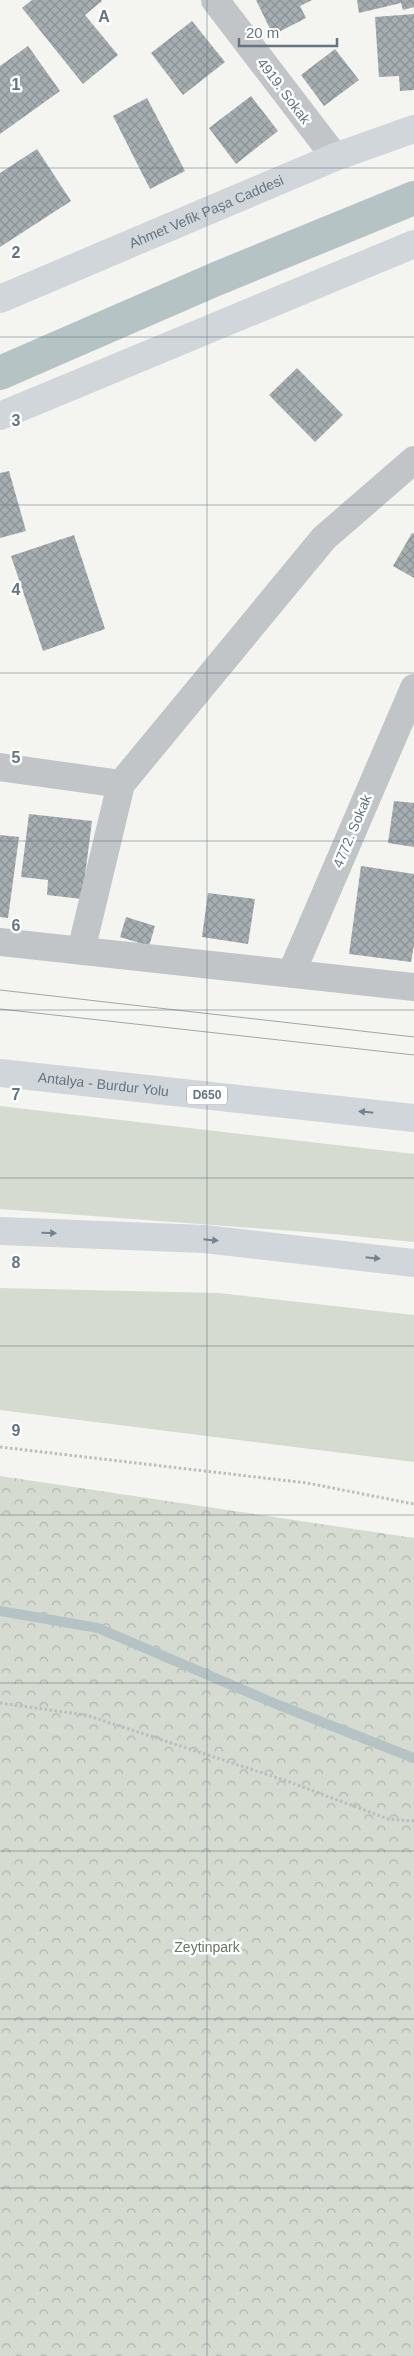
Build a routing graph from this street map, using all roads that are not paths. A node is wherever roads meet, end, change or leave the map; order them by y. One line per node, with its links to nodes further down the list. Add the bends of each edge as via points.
1 (215, 0): 3 (street, 4919. Sokak)
2 (414, 129): 3 (main road, Ahmet Vefik Paşa Caddesi)
3 (335, 157): 5 (main road, Ahmet Vefik Paşa Caddesi)
4 (414, 244): 6 (main road)
5 (0, 299)
6 (0, 416)
7 (414, 460): 11 (street, via 324,538)
8 (414, 688): 9 (street, 4772. Sokak)
9 (406, 730): 14 (street, 4772. Sokak)
10 (0, 767): 11 (street)
11 (121, 784): 13 (street)
12 (0, 942): 13 (street)
13 (81, 951): 14 (street)
14 (291, 974): 15 (street)
15 (414, 987)
16 (0, 1073): 17 (main road, Antalya - Burdur Yolu / D650, one-way to 16)
17 (414, 1118)
18 (0, 1231): 19 (main road, one-way to 19, via 204,1239)
19 (414, 1263)

